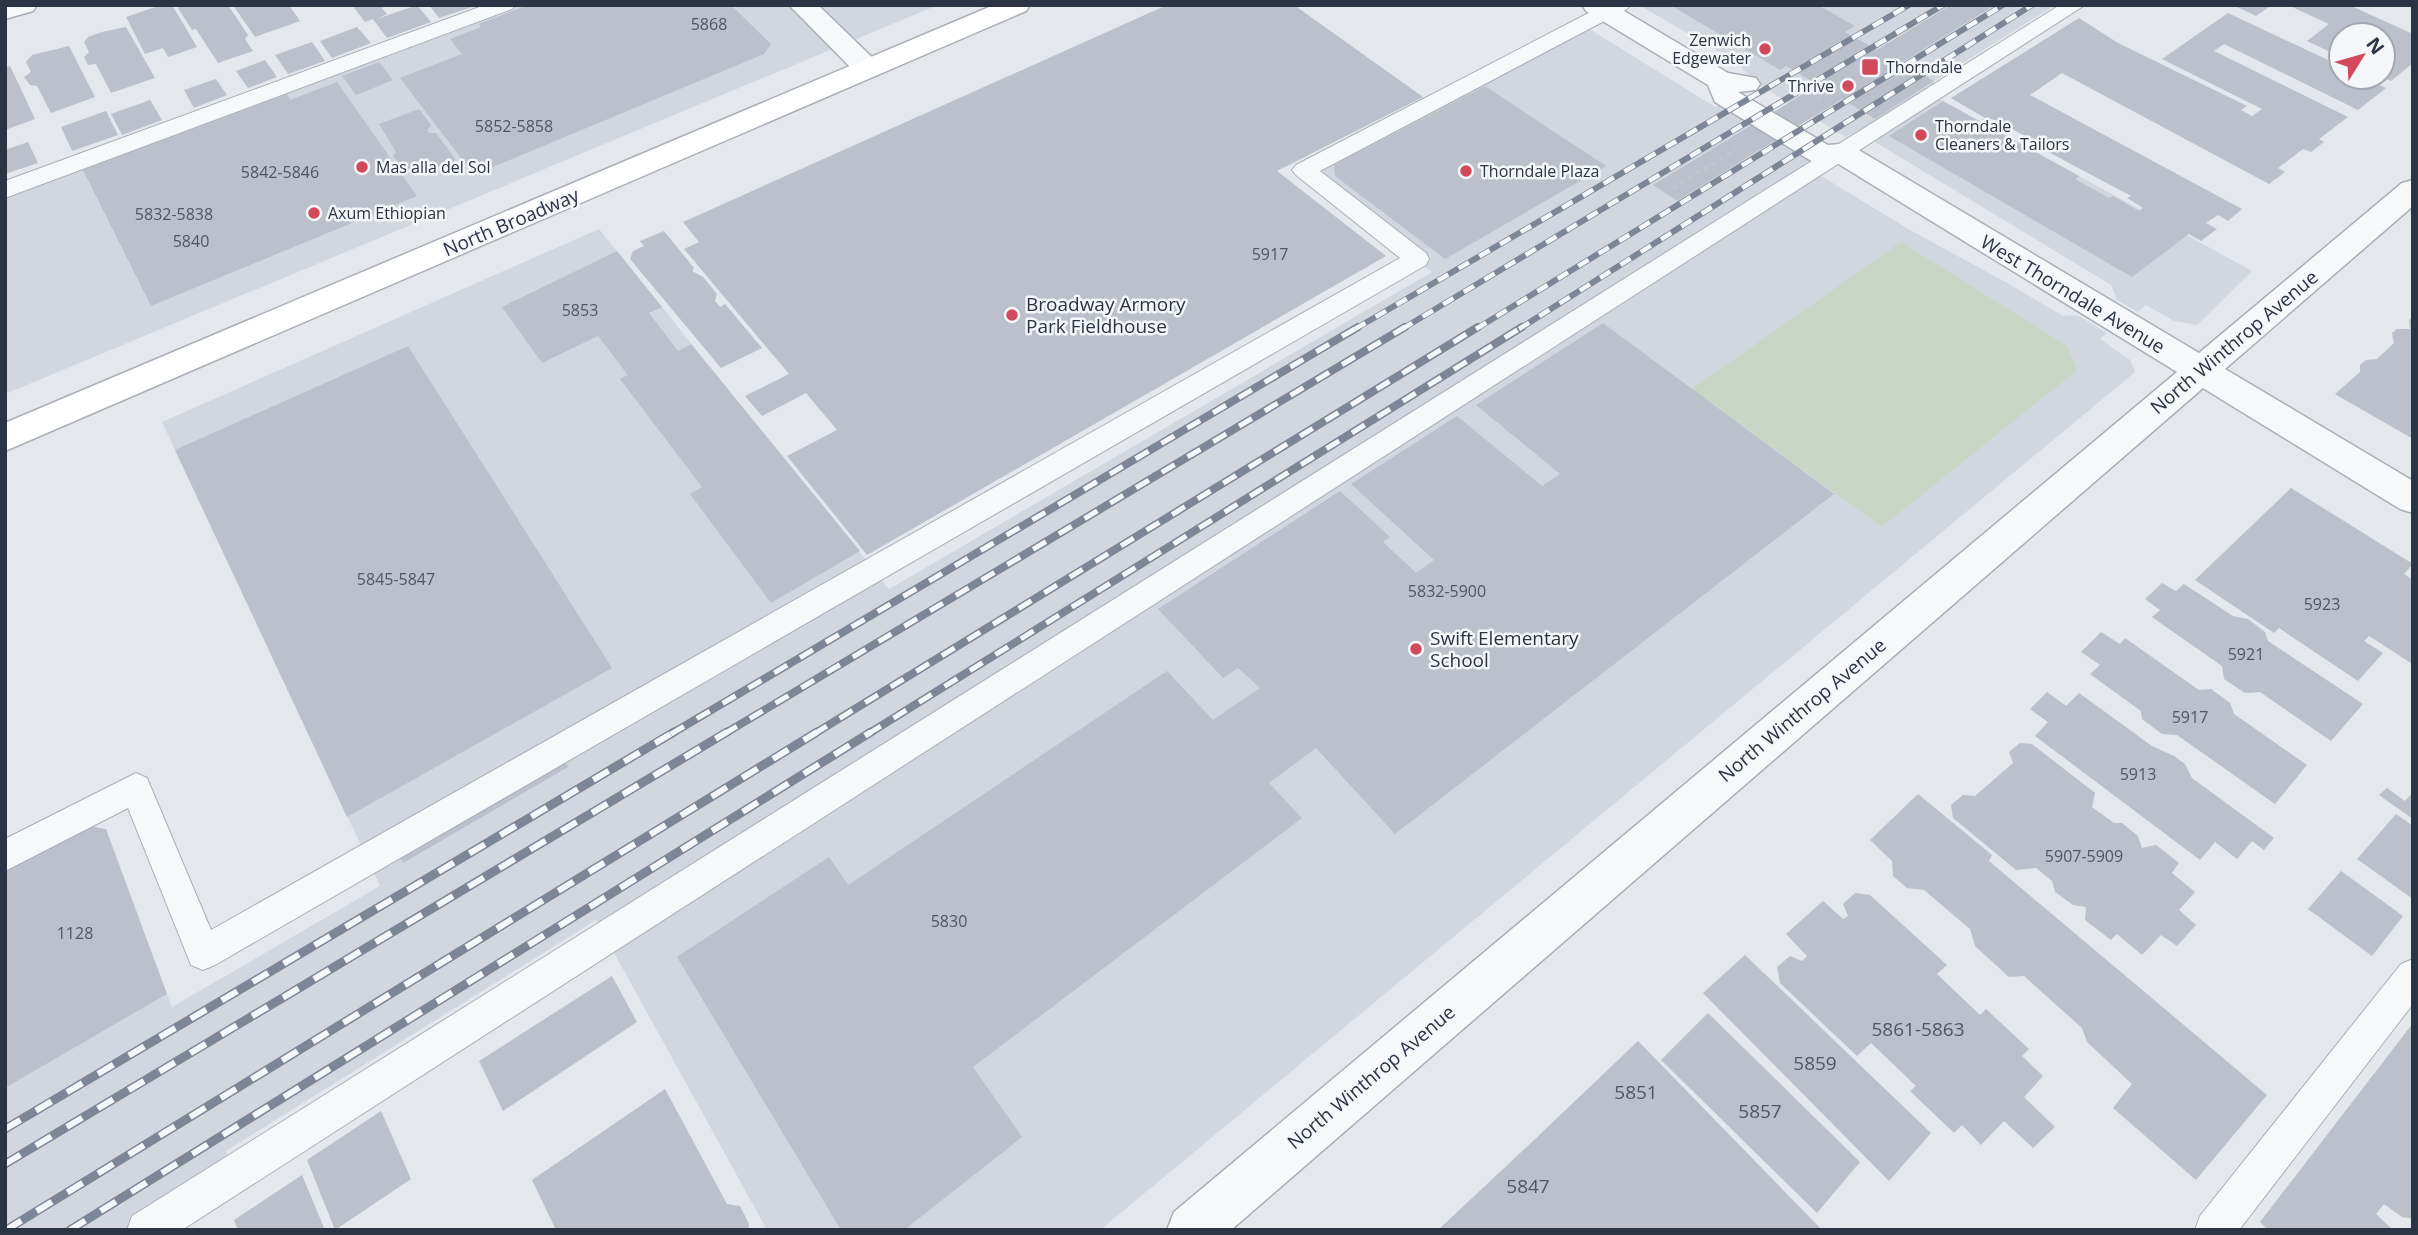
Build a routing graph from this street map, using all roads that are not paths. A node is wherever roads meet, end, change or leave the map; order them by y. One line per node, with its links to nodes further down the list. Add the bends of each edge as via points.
1 (24, 5): 7 (street)
2 (505, 5): 10 (lane)
3 (802, 5): 8 (street)
4 (1017, 5): 8 (main road, North Broadway)
5 (2075, 5): 9 (lane)
6 (1607, 8): 9 (street, West Thorndale Avenue, via 1721,81 1725,96 1823,155); 15 (lane, via 1304,170 1417,260 203,953 136,788)
7 (5, 11)
8 (868, 69): 13 (main road, North Broadway)
9 (1842, 153): 12 (street, West Thorndale Avenue); 17 (lane)
10 (5, 190)
11 (2413, 190): 12 (street, North Winthrop Avenue)
12 (2201, 371): 14 (street, West Thorndale Avenue); 18 (street, North Winthrop Avenue)
13 (5, 439)
14 (2413, 499)
15 (5, 856)
16 (2413, 976): 19 (lane)
17 (146, 1230)
18 (1192, 1230)
19 (2214, 1230)

